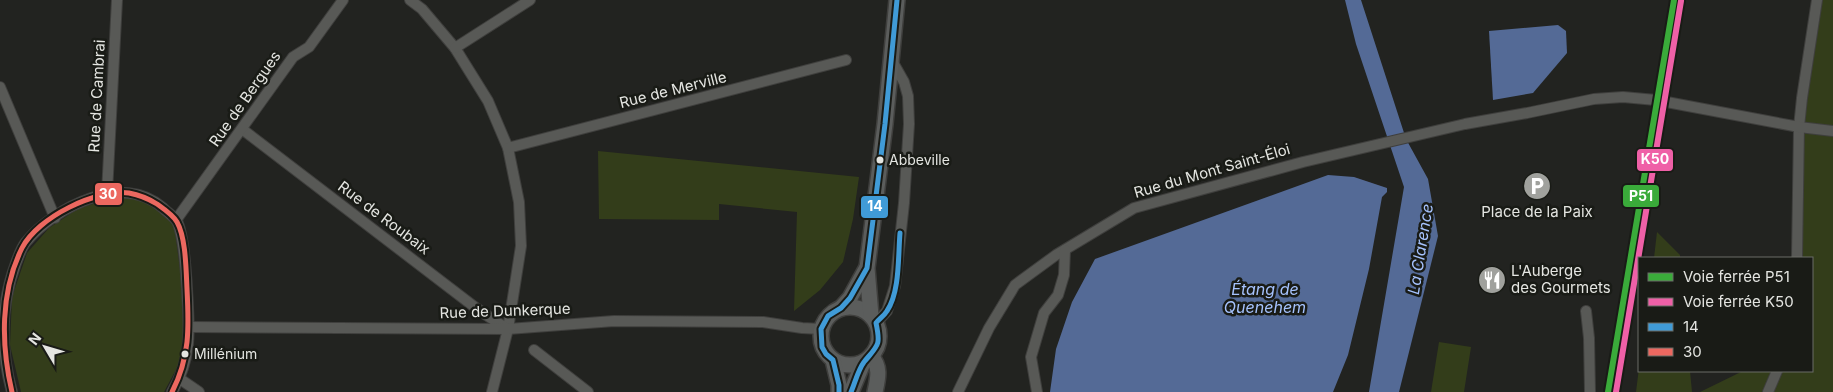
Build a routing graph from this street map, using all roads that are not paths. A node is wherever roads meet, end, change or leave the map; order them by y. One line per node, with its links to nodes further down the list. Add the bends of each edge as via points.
1 (117, 0): 15 (street, Rue de Cambrai)
2 (343, 0): 12 (street, Rue de Bergues, via 308,46 293,57)
3 (410, 0): 7 (street, via 422,9)
4 (530, 0): 7 (street)
5 (897, 0): 9 (main road)
6 (1817, 0): 11 (street)
7 (455, 48): 14 (street, via 488,101)
8 (846, 60): 14 (street, Rue de Merville)
9 (891, 60): 20 (main road); 24 (street, via 908,96 904,203 895,286 887,311)
10 (0, 87): 16 (street)
11 (1799, 127): 13 (street); 18 (street, Rue du Mont Saint-Éloi, via 1656,100 1594,99 1416,135 1134,208); 19 (street)
12 (242, 129): 17 (street, Rue de Bergues); 26 (street, Rue de Roubaix)
13 (1833, 131)
14 (508, 148): 26 (street, via 520,202 521,246)
15 (107, 193): 16 (street, via 80,202); 17 (street, via 134,193 157,203)
16 (55, 218): 21 (street, via 25,243)
17 (176, 220): 25 (street, via 186,274)
18 (1065, 250): 42 (street, Rue du Mont Saint-Éloi, via 1015,285 989,328); 43 (street, via 1064,275 1058,295 1044,313 1032,357)
19 (1797, 257)
20 (867, 268): 22 (main road); 24 (main road)
21 (3, 283): 28 (street)
22 (842, 308): 24 (main road, via 857,308); 27 (main road, via 828,316)
23 (1586, 311): 44 (street)
24 (873, 320): 31 (main road, via 879,337)
25 (189, 327): 26 (street, Rue de Dunkerque); 33 (street, via 188,356)
26 (508, 329): 27 (street, Rue de Dunkerque, via 614,321 763,322); 37 (street)
27 (821, 329): 30 (main road, via 822,346)
28 (0, 346): 34 (street)
29 (534, 350): 38 (street)
30 (833, 360): 31 (main road, via 850,366); 39 (main road)
31 (867, 360): 40 (main road); 41 (main road, via 876,362 879,370)
32 (1777, 372): 45 (street)
33 (180, 380): 35 (street); 36 (street)
34 (12, 392)
35 (172, 392)
36 (199, 392)
37 (492, 392)
38 (588, 392)
39 (839, 392)
40 (851, 392)
41 (875, 392)
42 (958, 392)
43 (1037, 392)
44 (1590, 392)
45 (1768, 392)

